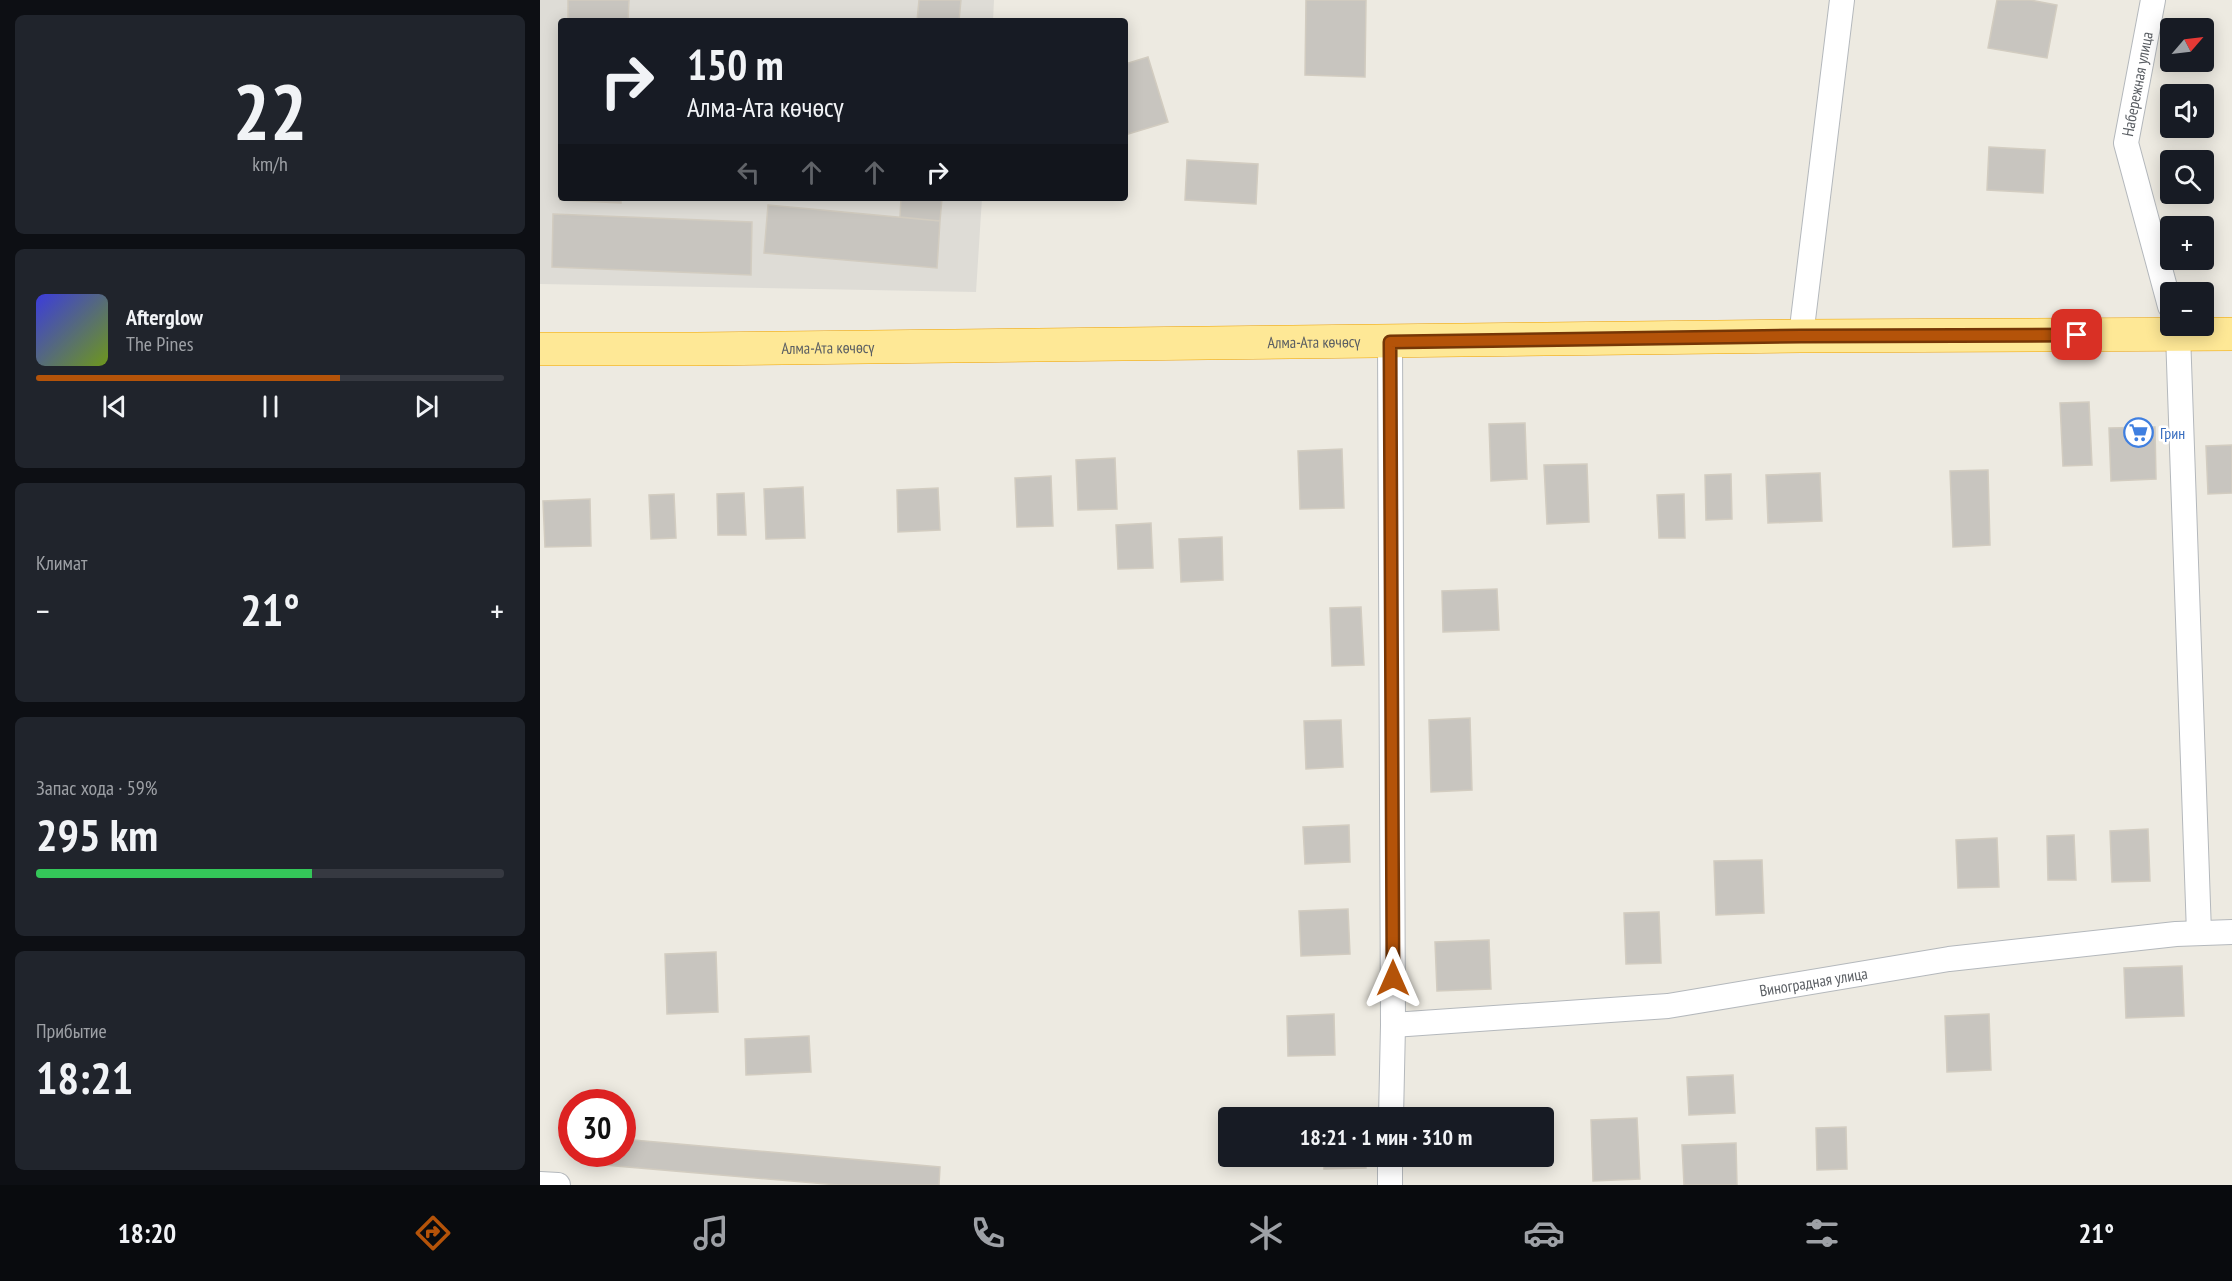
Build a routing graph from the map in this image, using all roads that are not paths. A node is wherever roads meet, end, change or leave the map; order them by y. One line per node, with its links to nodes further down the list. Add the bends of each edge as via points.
1 (1842, 0): 7 (street)
2 (2153, 0): 3 (street, Набережная улица, via 2126,143)
3 (2164, 282)
4 (2160, 323): 7 (highway, Алма-Ата көчөсү)
5 (2214, 330): 6 (highway, Алма-Ата көчөсү)
6 (2232, 334)
7 (1801, 336): 9 (highway, Алма-Ата көчөсү)
8 (2176, 336): 12 (street, Набережная улица)
9 (1390, 342): 10 (highway, Алма-Ата көчөсү); 13 (street)
10 (540, 348)
11 (2232, 932): 12 (street, Виноградная улица)
12 (2199, 933): 13 (street, Виноградная улица, via 1949,959 1668,1006)
13 (1393, 1026): 14 (street)
14 (1391, 1107)
15 (1390, 1167): 18 (street)
16 (540, 1184): 17 (street)
17 (558, 1185)
18 (1389, 1185)

